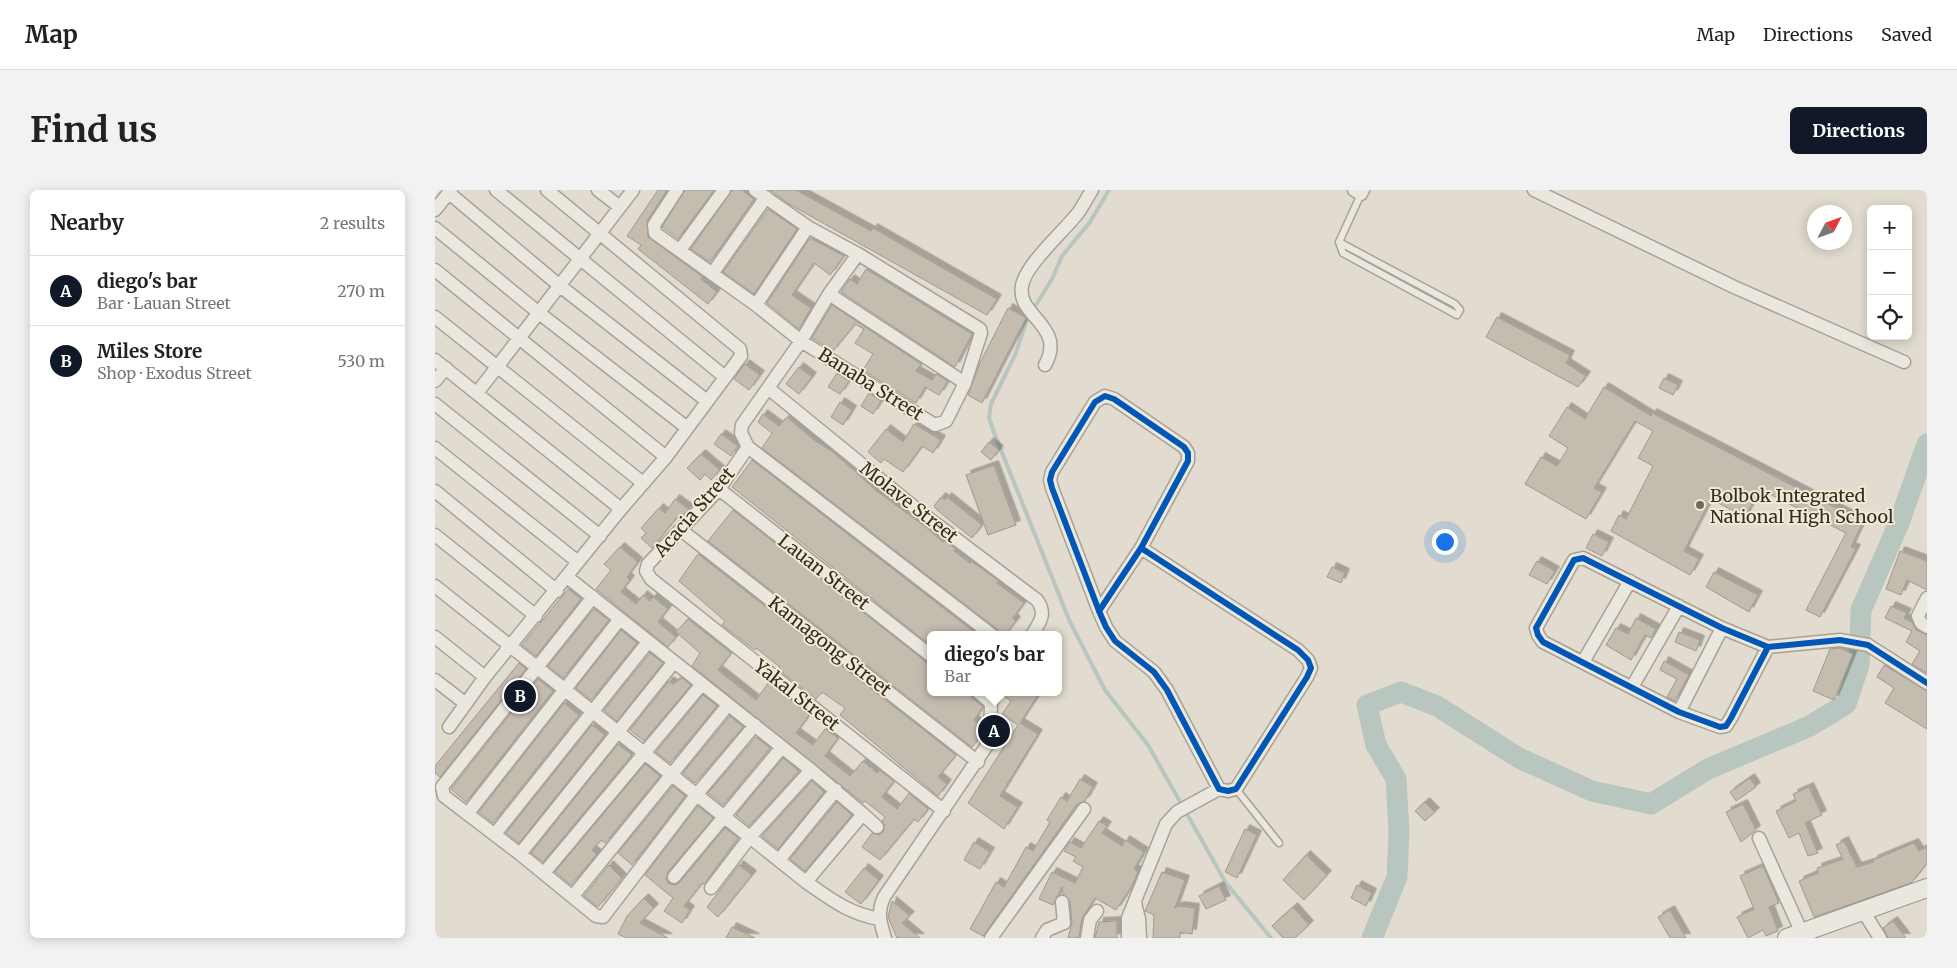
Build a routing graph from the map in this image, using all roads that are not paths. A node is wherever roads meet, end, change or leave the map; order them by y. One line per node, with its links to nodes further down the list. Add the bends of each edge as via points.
1 (495, 190): 20 (street)
2 (547, 190): 16 (street)
3 (597, 190): 12 (street)
4 (633, 190): 12 (street)
5 (677, 190): 18 (street, Banaba Street, via 654,229)
6 (724, 190): 18 (street)
7 (1092, 190): 34 (street, via 1079,212 1027,272 1021,286 1021,296 1048,331 1051,354)
8 (1534, 190): 33 (street, via 1734,287)
9 (450, 191): 13 (street); 24 (street)
10 (1360, 191): 17 (lane)
11 (761, 194): 14 (street); 22 (street)
12 (620, 207): 16 (street)
13 (435, 210)
14 (808, 227): 19 (street); 27 (street)
15 (435, 228): 28 (street)
16 (601, 234): 20 (street); 37 (street, via 740,349 741,356)
17 (1339, 242): 23 (lane); 25 (lane, via 1343,252)
18 (680, 250): 22 (street, Banaba Street)
19 (858, 254): 26 (street); 39 (street, via 980,329)
20 (580, 261): 24 (street); 37 (street)
21 (435, 270): 30 (street)
22 (713, 274): 27 (street, Banaba Street)
23 (1406, 278): 25 (lane); 25 (lane, via 1461,310 1457,315)
24 (561, 286): 28 (street); 42 (street)
25 (1403, 286)
26 (829, 294): 31 (street); 39 (street)
27 (756, 305): 31 (street, Banaba Street)
28 (539, 313): 30 (street); 44 (street)
29 (435, 317): 35 (street)
30 (518, 339): 35 (street); 47 (street)
31 (801, 341): 39 (street, Banaba Street, via 935,425 946,421); 40 (street)
32 (435, 360): 36 (street)
33 (1904, 362)
34 (1045, 365)
35 (496, 366): 41 (street); 48 (street)
36 (445, 368): 38 (street); 41 (street)
37 (725, 377): 42 (street)
38 (435, 382)
39 (965, 383)
40 (769, 388): 45 (street, via 742,425 741,433); 71 (street, Molave Street, via 919,511 1037,600 1043,617)
41 (477, 393): 51 (street)
42 (707, 401): 44 (street)
43 (435, 404): 54 (street)
44 (686, 428): 47 (street)
45 (748, 447): 49 (street, Acacia Street); 70 (street)
46 (435, 448): 56 (street)
47 (666, 457): 48 (street)
48 (643, 483): 51 (street)
49 (719, 489): 52 (street, Acacia Street); 76 (street, Lauan Street)
50 (435, 491): 61 (street)
51 (621, 509): 54 (street)
52 (681, 530): 58 (street, Acacia Street, via 648,564 646,571); 96 (street, Kamagong Street)
53 (435, 535): 66 (street)
54 (600, 536): 56 (street)
55 (1141, 548): 65 (street); 65 (street, via 1188,461 1189,453 1114,399 1105,396 1095,402 1050,480); 100 (street, via 1299,650 1308,660 1311,668 1307,677)
56 (578, 562): 57 (street)
57 (567, 577): 61 (street); 62 (street)
58 (651, 579): 104 (street, Yakal Street)
59 (1630, 581): 64 (street); 78 (street); 78 (street, via 1583,558 1574,560 1569,567 1536,628 1543,642)
60 (435, 586): 75 (street)
61 (557, 591): 66 (street)
62 (593, 598): 67 (street); 79 (street)
63 (1927, 598): 68 (street, via 1919,616)
64 (1679, 606): 69 (street); 84 (street)
65 (1099, 611): 99 (street, via 1115,641 1154,672 1167,690)
66 (536, 616): 75 (street)
67 (620, 619): 73 (street); 85 (street)
68 (1927, 627)
69 (1722, 628): 74 (street); 90 (street)
70 (987, 631)
71 (1034, 631)
72 (435, 637): 80 (street)
73 (648, 642): 77 (street); 89 (street)
74 (1768, 647): 82 (street, via 1840,640 1868,645); 90 (street, via 1726,726 1720,727)
75 (511, 648): 79 (street); 80 (street)
76 (927, 653)
77 (674, 662): 83 (street); 93 (street)
78 (1583, 662): 84 (street)
79 (537, 670): 85 (street); 105 (street, via 442,787 444,796)
80 (485, 677): 87 (street)
81 (436, 681): 87 (street)
82 (1927, 683)
83 (702, 684): 88 (street); 95 (street)
84 (1632, 687): 90 (street)
85 (564, 689): 89 (street); 105 (street)
86 (994, 698): 96 (street, via 990,741)
87 (466, 704): 92 (street)
88 (728, 705): 91 (street); 98 (street)
89 (592, 711): 93 (street); 109 (street)
90 (1679, 712)
91 (755, 725): 94 (street); 102 (street)
92 (449, 728)
93 (619, 732): 95 (street); 113 (street)
94 (782, 747): 97 (street); 107 (street)
95 (646, 753): 98 (street); 115 (street)
96 (978, 762): 104 (street)
97 (811, 770): 101 (street); 110 (street)
98 (673, 774): 102 (street); 120 (street)
99 (1219, 789): 100 (street); 122 (street, via 1179,811 1167,824)
100 (1236, 789): 112 (lane)
101 (836, 790): 106 (street); 114 (street)
102 (697, 794): 107 (street); 120 (street, via 603,917 596,916)
103 (1084, 809): 128 (street)
104 (944, 811): 125 (street, via 884,897 879,907)
105 (468, 813): 109 (street)
106 (863, 814): 108 (street); 117 (street)
107 (726, 816): 110 (street); 116 (street)
108 (877, 827)
109 (495, 834): 113 (street)
110 (750, 837): 114 (street); 118 (street)
111 (1759, 838): 126 (street)
112 (1279, 843)
113 (520, 854): 115 (street)
114 (779, 860): 117 (street)
115 (544, 873): 120 (street)
116 (674, 876)
117 (806, 882): 125 (street, via 843,908 857,915)
118 (711, 888)
119 (1926, 891): 124 (main road)
120 (573, 896)
121 (1062, 902): 129 (street, via 1064,923 1047,930)
122 (1135, 903): 131 (street, via 1128,918); 132 (street)
123 (1097, 911): 130 (street, via 1090,920)
124 (1863, 911): 126 (main road); 133 (street)
125 (879, 919): 127 (street)
126 (1794, 935)
127 (885, 938)
128 (991, 938)
129 (1042, 938)
130 (1087, 938)
131 (1127, 938)
132 (1139, 938)
133 (1880, 938)

